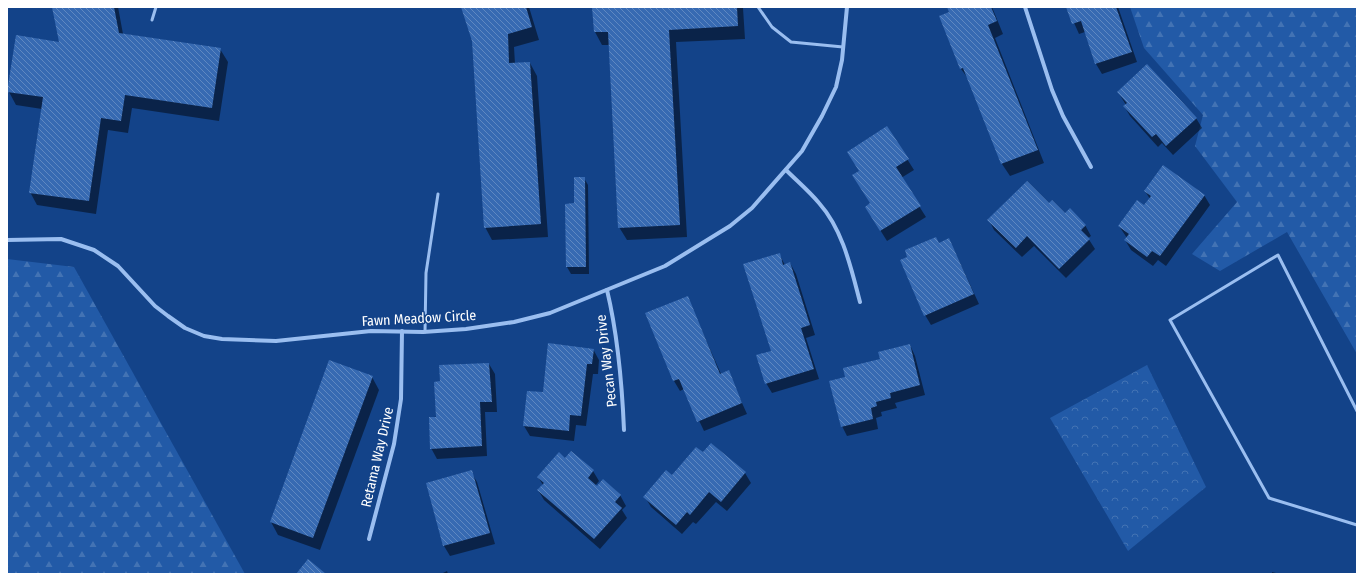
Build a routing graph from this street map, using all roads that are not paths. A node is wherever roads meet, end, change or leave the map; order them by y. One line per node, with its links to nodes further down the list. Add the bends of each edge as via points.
1 (156, 7): 5 (lane)
2 (758, 7): 6 (lane, via 772,27 791,42)
3 (847, 7): 6 (street, Fawn Meadow Circle)
4 (1025, 7): 7 (street, via 1052,90)
5 (152, 20)
6 (844, 47): 8 (street, Fawn Meadow Circle, via 836,87 802,151)
7 (1091, 167)
8 (786, 170): 11 (street, Fawn Meadow Circle, via 752,208 730,226 665,266); 12 (street, via 819,203 832,221 845,249)
9 (438, 194): 14 (lane, via 426,273)
10 (7, 240): 13 (street, Fawn Meadow Circle, via 61,239 94,250 118,266 155,306 185,328 204,336 276,341 371,330)
11 (607, 290): 14 (street, Fawn Meadow Circle, via 550,313 514,322); 16 (street, Pecan Way Drive, via 614,319)
12 (860, 302)
13 (402, 331): 14 (street, Fawn Meadow Circle); 18 (street, Retama Way Drive, via 401,399 394,444)
14 (425, 332)
15 (1357, 411): 17 (lane, via 1278,255 1170,320 1269,498)
16 (624, 430)
17 (1357, 525)
18 (369, 539)

